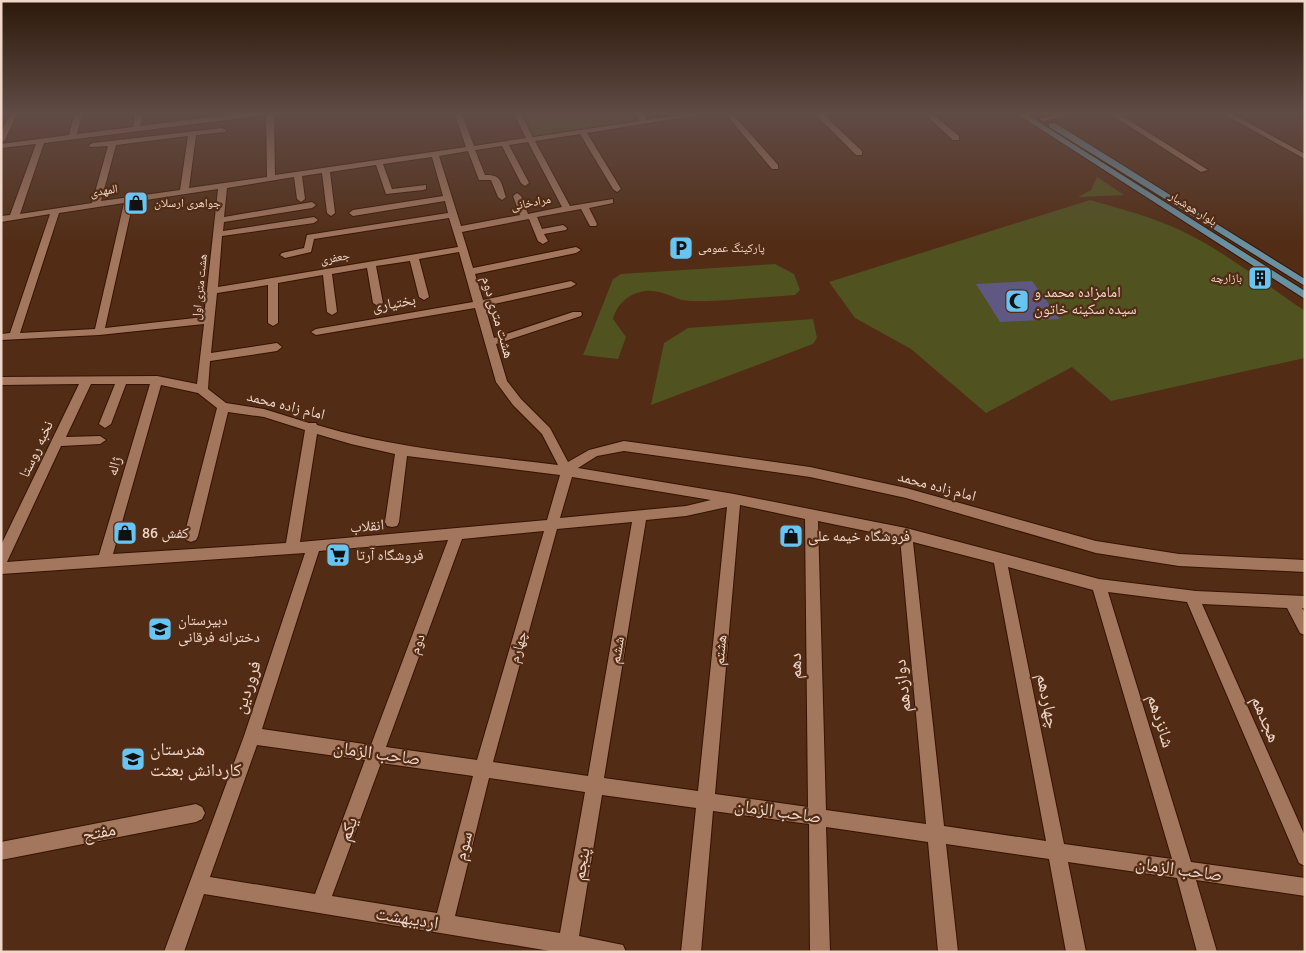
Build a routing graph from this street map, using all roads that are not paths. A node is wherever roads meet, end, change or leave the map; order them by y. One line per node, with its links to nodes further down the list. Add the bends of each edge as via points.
1 (36, 156): 41 (street)
2 (109, 156): 32 (street)
3 (189, 156): 25 (street)
4 (271, 156): 20 (street)
5 (419, 156): 15 (street, المهدی)
6 (435, 156): 28 (street, هشت متری دوم)
7 (474, 156): 27 (street, via 482,178 494,176)
8 (511, 156): 21 (street)
9 (539, 156): 35 (street)
10 (597, 156): 24 (street)
11 (766, 156): 16 (street)
12 (1086, 156): 60 (main road, بلوار هوشیار)
13 (1111, 156): 57 (main road, بلوار هوشیار)
14 (1182, 156): 18 (street)
15 (379, 163): 17 (street, المهدی); 23 (street, via 389,192)
16 (775, 167)
17 (326, 170): 19 (street, المهدی); 37 (street)
18 (1204, 170)
19 (298, 175): 20 (street, المهدی); 29 (street)
20 (271, 179): 22 (street, المهدی)
21 (525, 183)
22 (223, 186): 25 (street, المهدی); 43 (street, هشت متری اول)
23 (423, 187)
24 (617, 189)
25 (184, 192): 30 (street, المهدی)
26 (516, 196): 40 (street)
27 (502, 197)
28 (447, 198): 38 (street); 39 (street, هشت متری دوم)
29 (301, 199)
30 (129, 200): 32 (street, المهدی); 68 (street)
31 (610, 201): 34 (street, مرادخانی)
32 (96, 205): 36 (street, المهدی)
33 (312, 206): 43 (street)
34 (584, 206): 35 (street, مرادخانی); 45 (street)
35 (567, 209): 40 (street, مرادخانی)
36 (55, 211): 41 (street, المهدی); 70 (street)
37 (332, 213)
38 (353, 213)
39 (452, 215): 47 (street, هشت متری دوم); 51 (street, via 310,237 308,250)
40 (528, 216): 46 (street, via 541,237); 47 (street, مرادخانی)
41 (14, 217): 42 (street, المهدی)
42 (1, 219)
43 (220, 220): 48 (street, هشت متری اول)
44 (314, 220): 48 (street)
45 (593, 224)
46 (563, 228)
47 (456, 230): 49 (street, هشت متری دوم)
48 (218, 234): 59 (street, هشت متری اول)
49 (462, 249): 52 (street, جعفری); 55 (street, هشت متری دوم)
50 (576, 250): 55 (street)
51 (286, 255)
52 (414, 257): 53 (street, جعفری); 61 (street)
53 (371, 265): 54 (street, جعفری); 62 (street)
54 (327, 272): 56 (street, جعفری); 64 (street)
55 (469, 272): 63 (street, هشت متری دوم)
56 (273, 281): 59 (street, جعفری); 67 (street)
57 (1305, 283)
58 (571, 284): 63 (street, بختیاری)
59 (212, 292): 66 (street, هشت متری اول)
60 (1305, 296)
61 (424, 297)
62 (378, 303)
63 (478, 304): 69 (street, بختیاری); 72 (street, هشت متری دوم)
64 (332, 312)
65 (578, 314): 72 (street)
66 (209, 320): 68 (street); 74 (street, هشت متری اول)
67 (273, 323)
68 (99, 332): 70 (street)
69 (316, 332)
70 (14, 336): 71 (street)
71 (1, 337)
72 (489, 343): 86 (street, هشت متری دوم, via 502,382 546,431)
73 (277, 347): 74 (street)
74 (205, 358): 79 (street, هشت متری اول)
75 (87, 380): 76 (street, امام زاده محمد); 78 (street, امام زاده محمد); 84 (street, نخبه روستا)
76 (122, 380): 77 (street, امام زاده محمد); 81 (street)
77 (157, 380): 79 (street, امام زاده محمد); 99 (street, ژاله)
78 (2, 382)
79 (202, 390): 80 (street, امام زاده محمد)
80 (223, 407): 82 (street, امام زاده محمد, via 264,413); 94 (street)
81 (105, 424)
82 (312, 426): 85 (street, امام زاده محمد, via 351,440); 96 (street)
83 (100, 440): 84 (street)
84 (57, 442): 98 (street, نخبه روستا)
85 (402, 451): 86 (street, امام زاده محمد); 90 (street)
86 (567, 471): 87 (street, امام زاده محمد); 91 (street, چهارم); 100 (street, امام زاده محمد, via 585,455 624,446 810,472 906,493 1096,547 1179,560)
87 (734, 500): 88 (street, امام زاده محمد); 89 (street, انقلاب, via 686,512); 110 (street, هشتم)
88 (811, 515): 93 (street, امام زاده محمد); 112 (street, دهم)
89 (640, 516): 91 (street, انقلاب); 109 (street, ششم)
90 (392, 522)
91 (552, 525): 92 (street, انقلاب); 108 (street, چهارم)
92 (457, 534): 95 (street, انقلاب); 107 (street, دوم)
93 (906, 534): 97 (street, امام زاده محمد); 113 (street, دوازدهم)
94 (191, 536)
95 (314, 547): 96 (street, انقلاب); 106 (street, فروردین)
96 (292, 548): 99 (street, انقلاب)
97 (1000, 559): 102 (street, امام زاده محمد); 115 (street, چهاردهم)
98 (1, 560)
99 (104, 561): 101 (street, انقلاب)
100 (1305, 566)
101 (1, 568)
102 (1099, 585): 103 (street, امام زاده محمد); 117 (street, شانزدهم)
103 (1192, 597): 104 (street, امام زاده محمد); 116 (street, هجدهم)
104 (1298, 601): 105 (street)
105 (1305, 628)
106 (252, 736): 107 (street, صاحب الزمان); 118 (street, فروردین)
107 (376, 753): 108 (street, صاحب الزمان); 120 (street, یکم)
108 (483, 769): 109 (street, صاحب الزمان); 121 (street, سوم)
109 (595, 785): 110 (street, صاحب الزمان); 122 (street, پنجم)
110 (706, 801): 112 (street, صاحب الزمان); 125 (street, هشتم)
111 (196, 813): 114 (street, مفتح)
112 (817, 817): 113 (street, صاحب الزمان); 126 (street, دهم)
113 (938, 834): 115 (street, صاحب الزمان); 127 (street, دوازدهم)
114 (1, 851)
115 (1057, 851): 117 (street, صاحب الزمان); 128 (street, چهاردهم)
116 (1305, 857)
117 (1184, 869): 119 (street, صاحب الزمان); 129 (street, شانزدهم)
118 (199, 884): 120 (street, اردیبهشت); 123 (street, فروردین)
119 (1305, 887)
120 (320, 904): 121 (street, اردیبهشت)
121 (444, 924): 122 (street, اردیبهشت)
122 (568, 944): 124 (street, اردیبهشت)
123 (174, 952)
124 (616, 952)
125 (691, 952)
126 (820, 952)
127 (948, 952)
128 (1076, 952)
129 (1207, 952)

